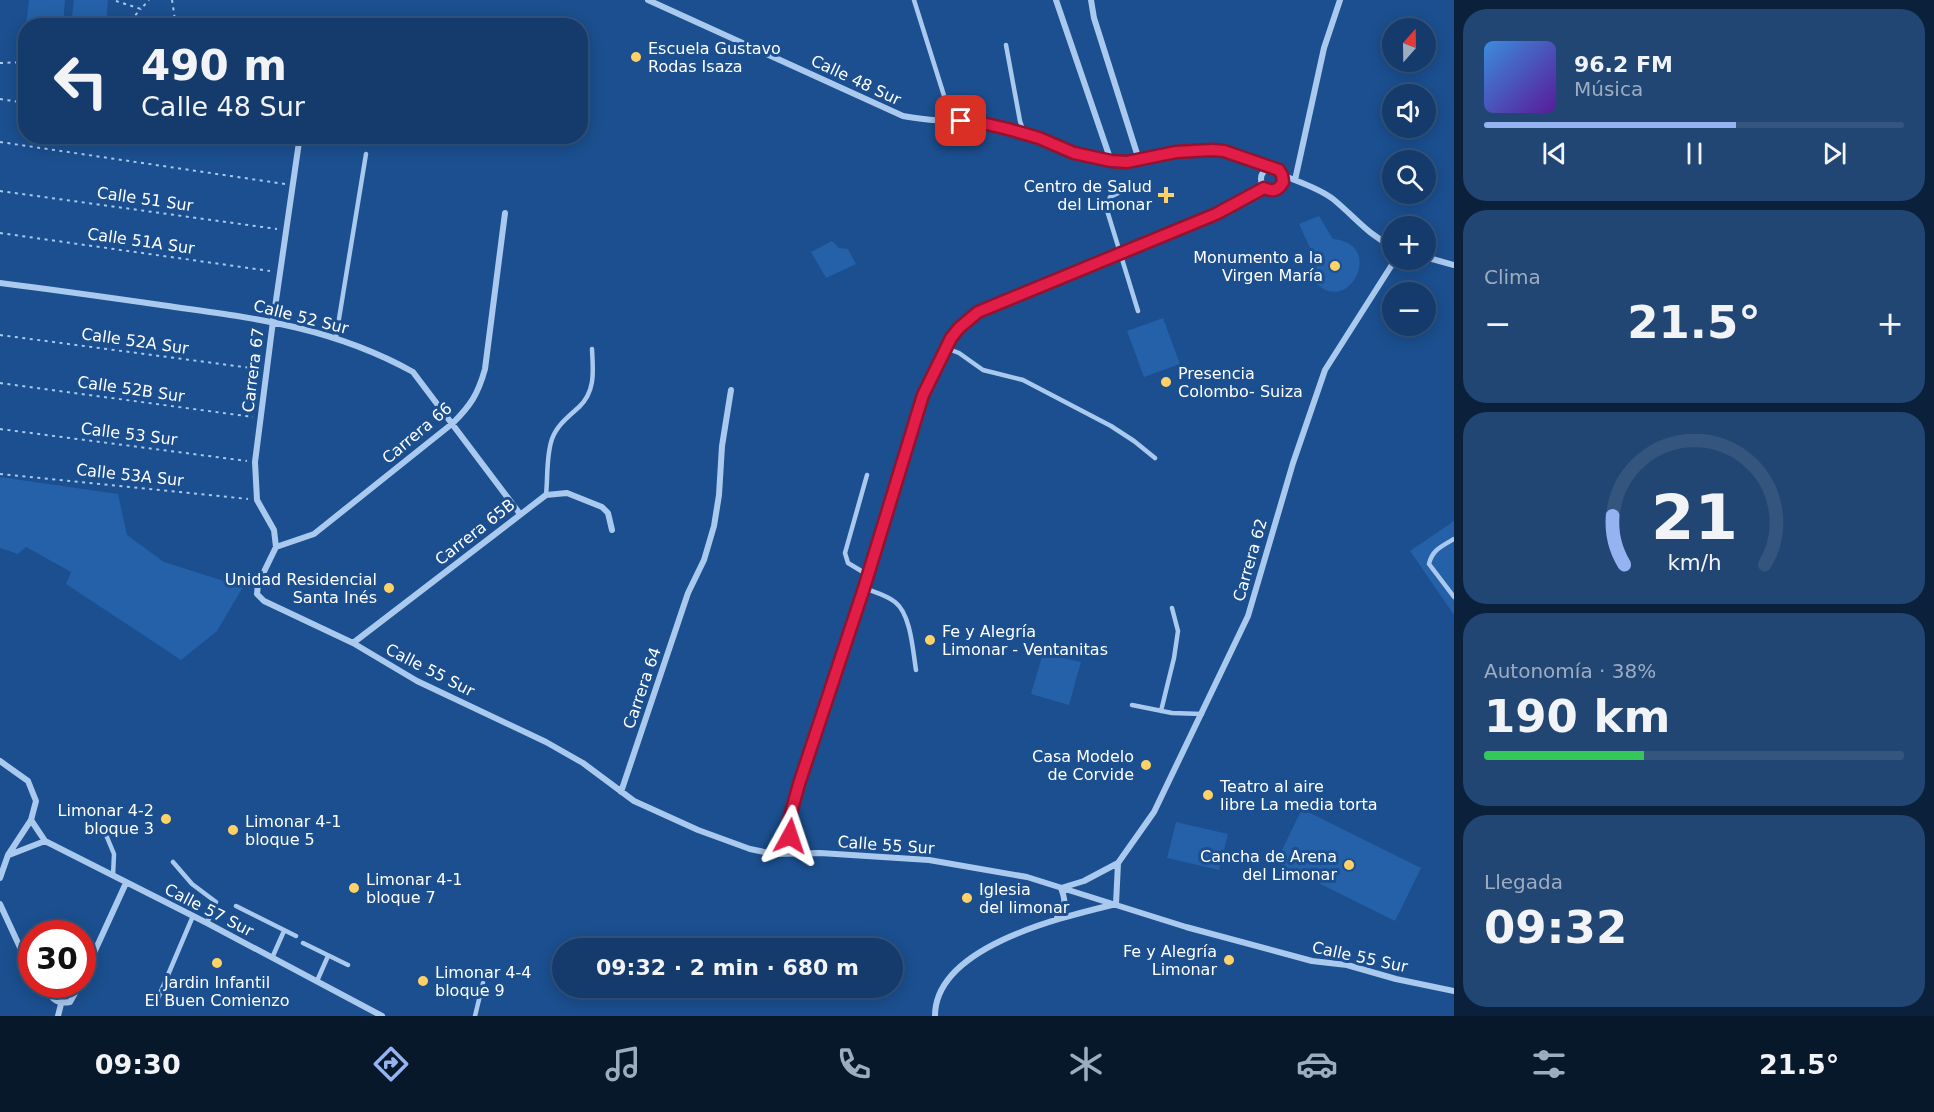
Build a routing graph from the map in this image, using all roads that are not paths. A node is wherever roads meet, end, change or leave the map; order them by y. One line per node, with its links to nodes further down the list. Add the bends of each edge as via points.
1 (648, 0): 7 (street, Calle 48 Sur, via 891,112 920,120)
2 (914, 0): 7 (lane)
3 (1056, 0): 12 (street)
4 (1091, 0): 11 (street)
5 (1340, 0): 15 (street, via 1324,48)
6 (1006, 45): 8 (lane)
7 (952, 121): 8 (street, Calle 48 Sur)
8 (1024, 133): 12 (street, Calle 48 Sur, via 1074,153)
9 (299, 144): 26 (street, Carrera 67)
10 (366, 154): 27 (lane)
11 (1139, 160): 12 (street, Calle 48 Sur); 13 (street, Calle 48 Sur, via 1212,150)
12 (1111, 161)
13 (1273, 168): 14 (street); 16 (street, via 1263,172)
14 (1282, 175): 15 (street); 16 (street, via 1279,189)
15 (1295, 180): 19 (street, via 1328,195)
16 (1264, 188): 20 (street, via 1216,214)
17 (1127, 189): 20 (lane, via 1110,197 1107,207)
18 (506, 213): 31 (street, Carrera 66, via 485,369 479,390)
19 (1382, 242)
20 (1120, 252): 25 (lane); 28 (street, via 978,312 959,328)
21 (1436, 259): 22 (street)
22 (1454, 265)
23 (1389, 270): 47 (street, Carrera 62, via 1326,370 1293,463 1248,616)
24 (0, 283): 26 (street, Calle 52 Sur)
25 (1138, 311)
26 (273, 321): 27 (street, Calle 52 Sur); 38 (street, Carrera 67, via 255,462 257,500 274,530)
27 (336, 337): 31 (street, Calle 52 Sur, via 413,372)
28 (946, 348): 32 (lane, via 983,370 1023,380 1111,426); 39 (street, via 923,395)
29 (592, 349): 34 (lane, via 592,384 588,395 552,439)
30 (732, 390): 49 (street, Carrera 64, via 714,526)
31 (453, 423): 35 (street, Calle 52 Sur); 38 (street, Carrera 66, via 314,534)
32 (1155, 458)
33 (867, 475): 39 (lane, via 845,553 848,563)
34 (546, 495): 35 (street, Carrera 65B); 36 (street, via 567,493 602,507 608,513)
35 (520, 514): 43 (street, Carrera 65B)
36 (612, 530)
37 (1454, 539): 41 (lane, via 1437,549 1429,564)
38 (276, 547): 43 (street, Calle 55 Sur, via 257,594 264,601)
39 (868, 575): 40 (street)
40 (864, 588): 44 (lane, via 898,604 912,641); 53 (street, via 789,820 788,830)
41 (1454, 597)
42 (1172, 608): 46 (lane, via 1178,631)
43 (353, 643): 49 (street, Calle 55 Sur, via 417,681 564,752)
44 (916, 670)
45 (1131, 705): 46 (lane)
46 (1161, 711): 47 (lane)
47 (1202, 714): 56 (street, Carrera 62, via 1154,812)
48 (0, 761): 50 (street, via 32,787 36,801)
49 (621, 792): 53 (street, Calle 55 Sur, via 665,817 750,849)
50 (31, 820): 52 (street, Calle 57 Sur); 54 (street)
51 (104, 830): 57 (lane, via 114,854)
52 (45, 841): 54 (street); 57 (street, Calle 57 Sur)
53 (796, 853): 60 (street, Calle 55 Sur, via 929,860 1027,877)
54 (8, 855): 58 (street)
55 (173, 862): 66 (lane, via 192,884 216,902)
56 (1118, 863): 60 (street, Carrera 62); 62 (street)
57 (113, 876): 59 (street, Calle 57 Sur)
58 (0, 878)
59 (126, 883): 64 (street, Calle 57 Sur); 71 (street)
60 (1061, 888): 62 (street, Calle 55 Sur); 65 (street, via 1064,909)
61 (0, 904): 69 (street)
62 (1116, 904): 65 (street); 77 (street, Calle 55 Sur, via 1312,961 1347,965)
63 (236, 906): 67 (lane)
64 (193, 916): 66 (street, Calle 57 Sur); 80 (lane)
65 (1057, 918): 85 (street, via 978,952 962,964 941,990)
66 (207, 923): 73 (street, Calle 57 Sur)
67 (284, 931): 68 (lane); 73 (lane)
68 (296, 936)
69 (18, 943)
70 (303, 943): 72 (lane)
71 (96, 948)
72 (328, 956): 74 (lane); 75 (lane)
73 (272, 958): 75 (street, Calle 57 Sur)
74 (348, 964)
75 (317, 981): 83 (street, Calle 57 Sur)
76 (483, 983): 84 (lane)
77 (1454, 991)
78 (52, 998): 81 (street)
79 (72, 998): 81 (street)
80 (156, 1003)
81 (62, 1004): 82 (street)
82 (58, 1016)
83 (382, 1016)
84 (476, 1016)
85 (935, 1016)

